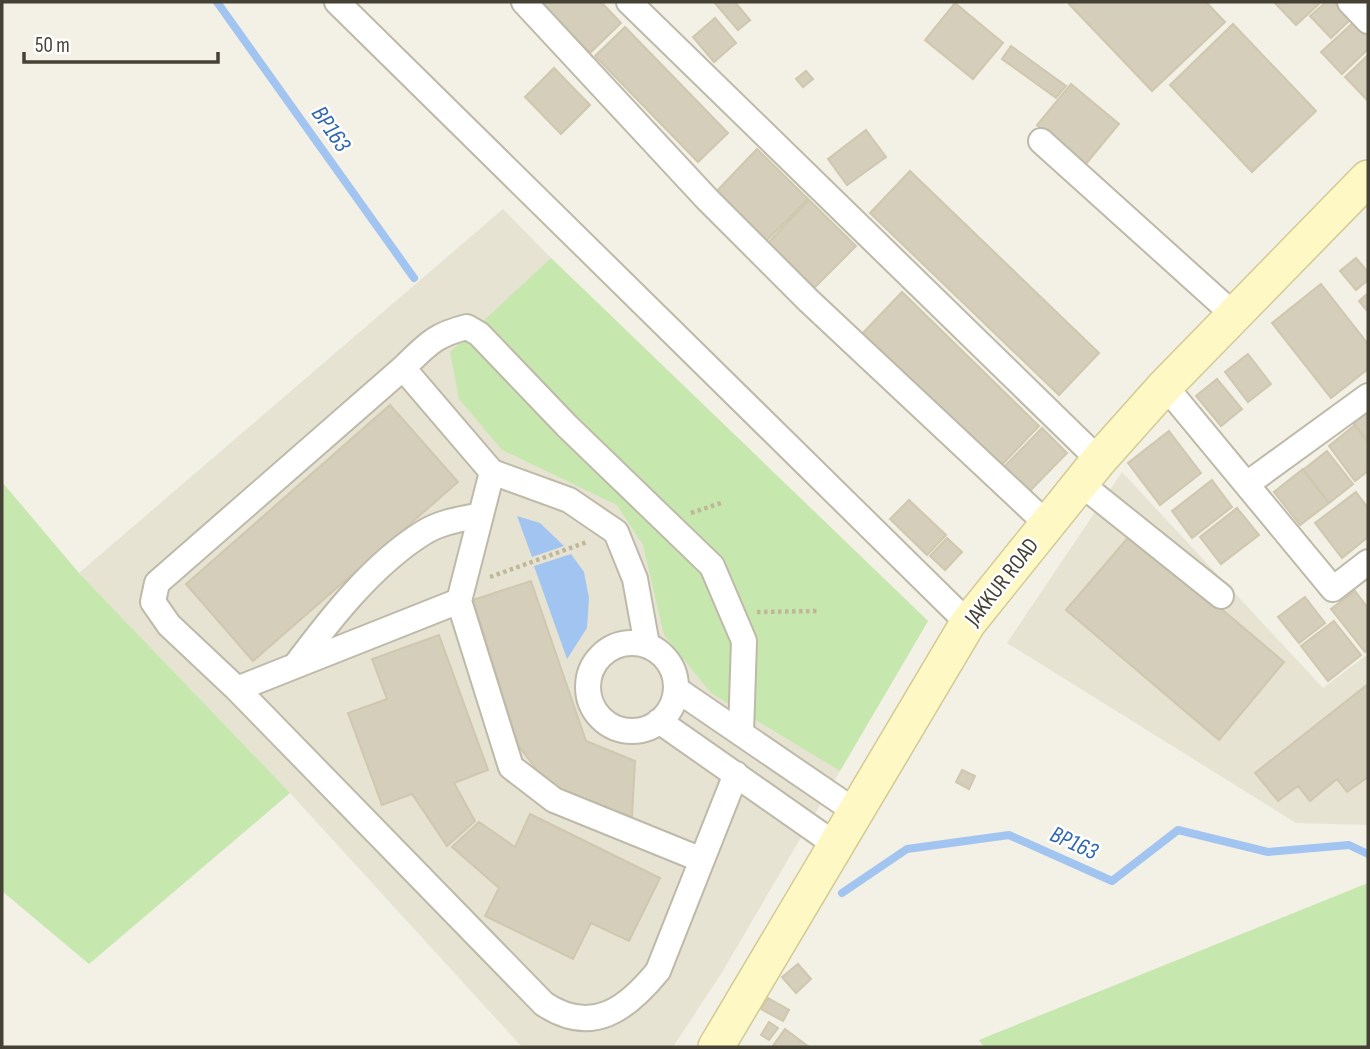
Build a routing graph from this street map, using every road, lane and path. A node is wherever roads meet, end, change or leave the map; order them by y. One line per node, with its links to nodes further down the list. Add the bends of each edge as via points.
1 (337, 2): 23 (street)
2 (524, 2): 16 (street, via 809,301)
3 (629, 2): 13 (street)
4 (1350, 2): 5 (street)
5 (1368, 21)
6 (1041, 141): 8 (street)
7 (1368, 178): 8 (street, JAKKUR ROAD)
8 (1234, 315): 10 (street, JAKKUR ROAD)
9 (403, 368): 12 (street); 22 (street, via 442,334 467,327 478,334 712,566); 26 (street, via 158,583 153,602 156,609)
10 (1165, 386): 13 (street, JAKKUR ROAD); 14 (street)
11 (1368, 396): 14 (street)
12 (492, 472): 15 (street); 17 (street, via 569,500)
13 (1090, 472): 16 (street, JAKKUR ROAD); 20 (street)
14 (1247, 484): 18 (street, via 1333,589)
15 (481, 515): 19 (street); 25 (street, via 424,532 382,566 327,623)
16 (1047, 524): 23 (street, JAKKUR ROAD)
17 (616, 532): 19 (path); 24 (street, via 635,579)
18 (1368, 562)
19 (461, 594): 25 (street); 33 (street, via 511,767 554,800)
20 (1221, 596)
21 (817, 611): 22 (path)
22 (732, 612): 29 (street, via 744,640)
23 (968, 623): 31 (street, JAKKUR ROAD)
24 (647, 645): 27 (street, via 669,662); 28 (street, via 619,644 598,658 588,682 589,695 600,717 612,726 641,730)
25 (295, 666): 26 (street)
26 (237, 689): 33 (street, via 556,1012 595,1017 621,1009 641,991 658,971)
27 (676, 689): 28 (street); 29 (street)
28 (659, 721): 30 (street)
29 (741, 733): 31 (street)
30 (736, 774): 32 (street); 33 (street)
31 (856, 811): 32 (street, JAKKUR ROAD)
32 (836, 845): 34 (street, JAKKUR ROAD)
33 (702, 860)
34 (716, 1047)

